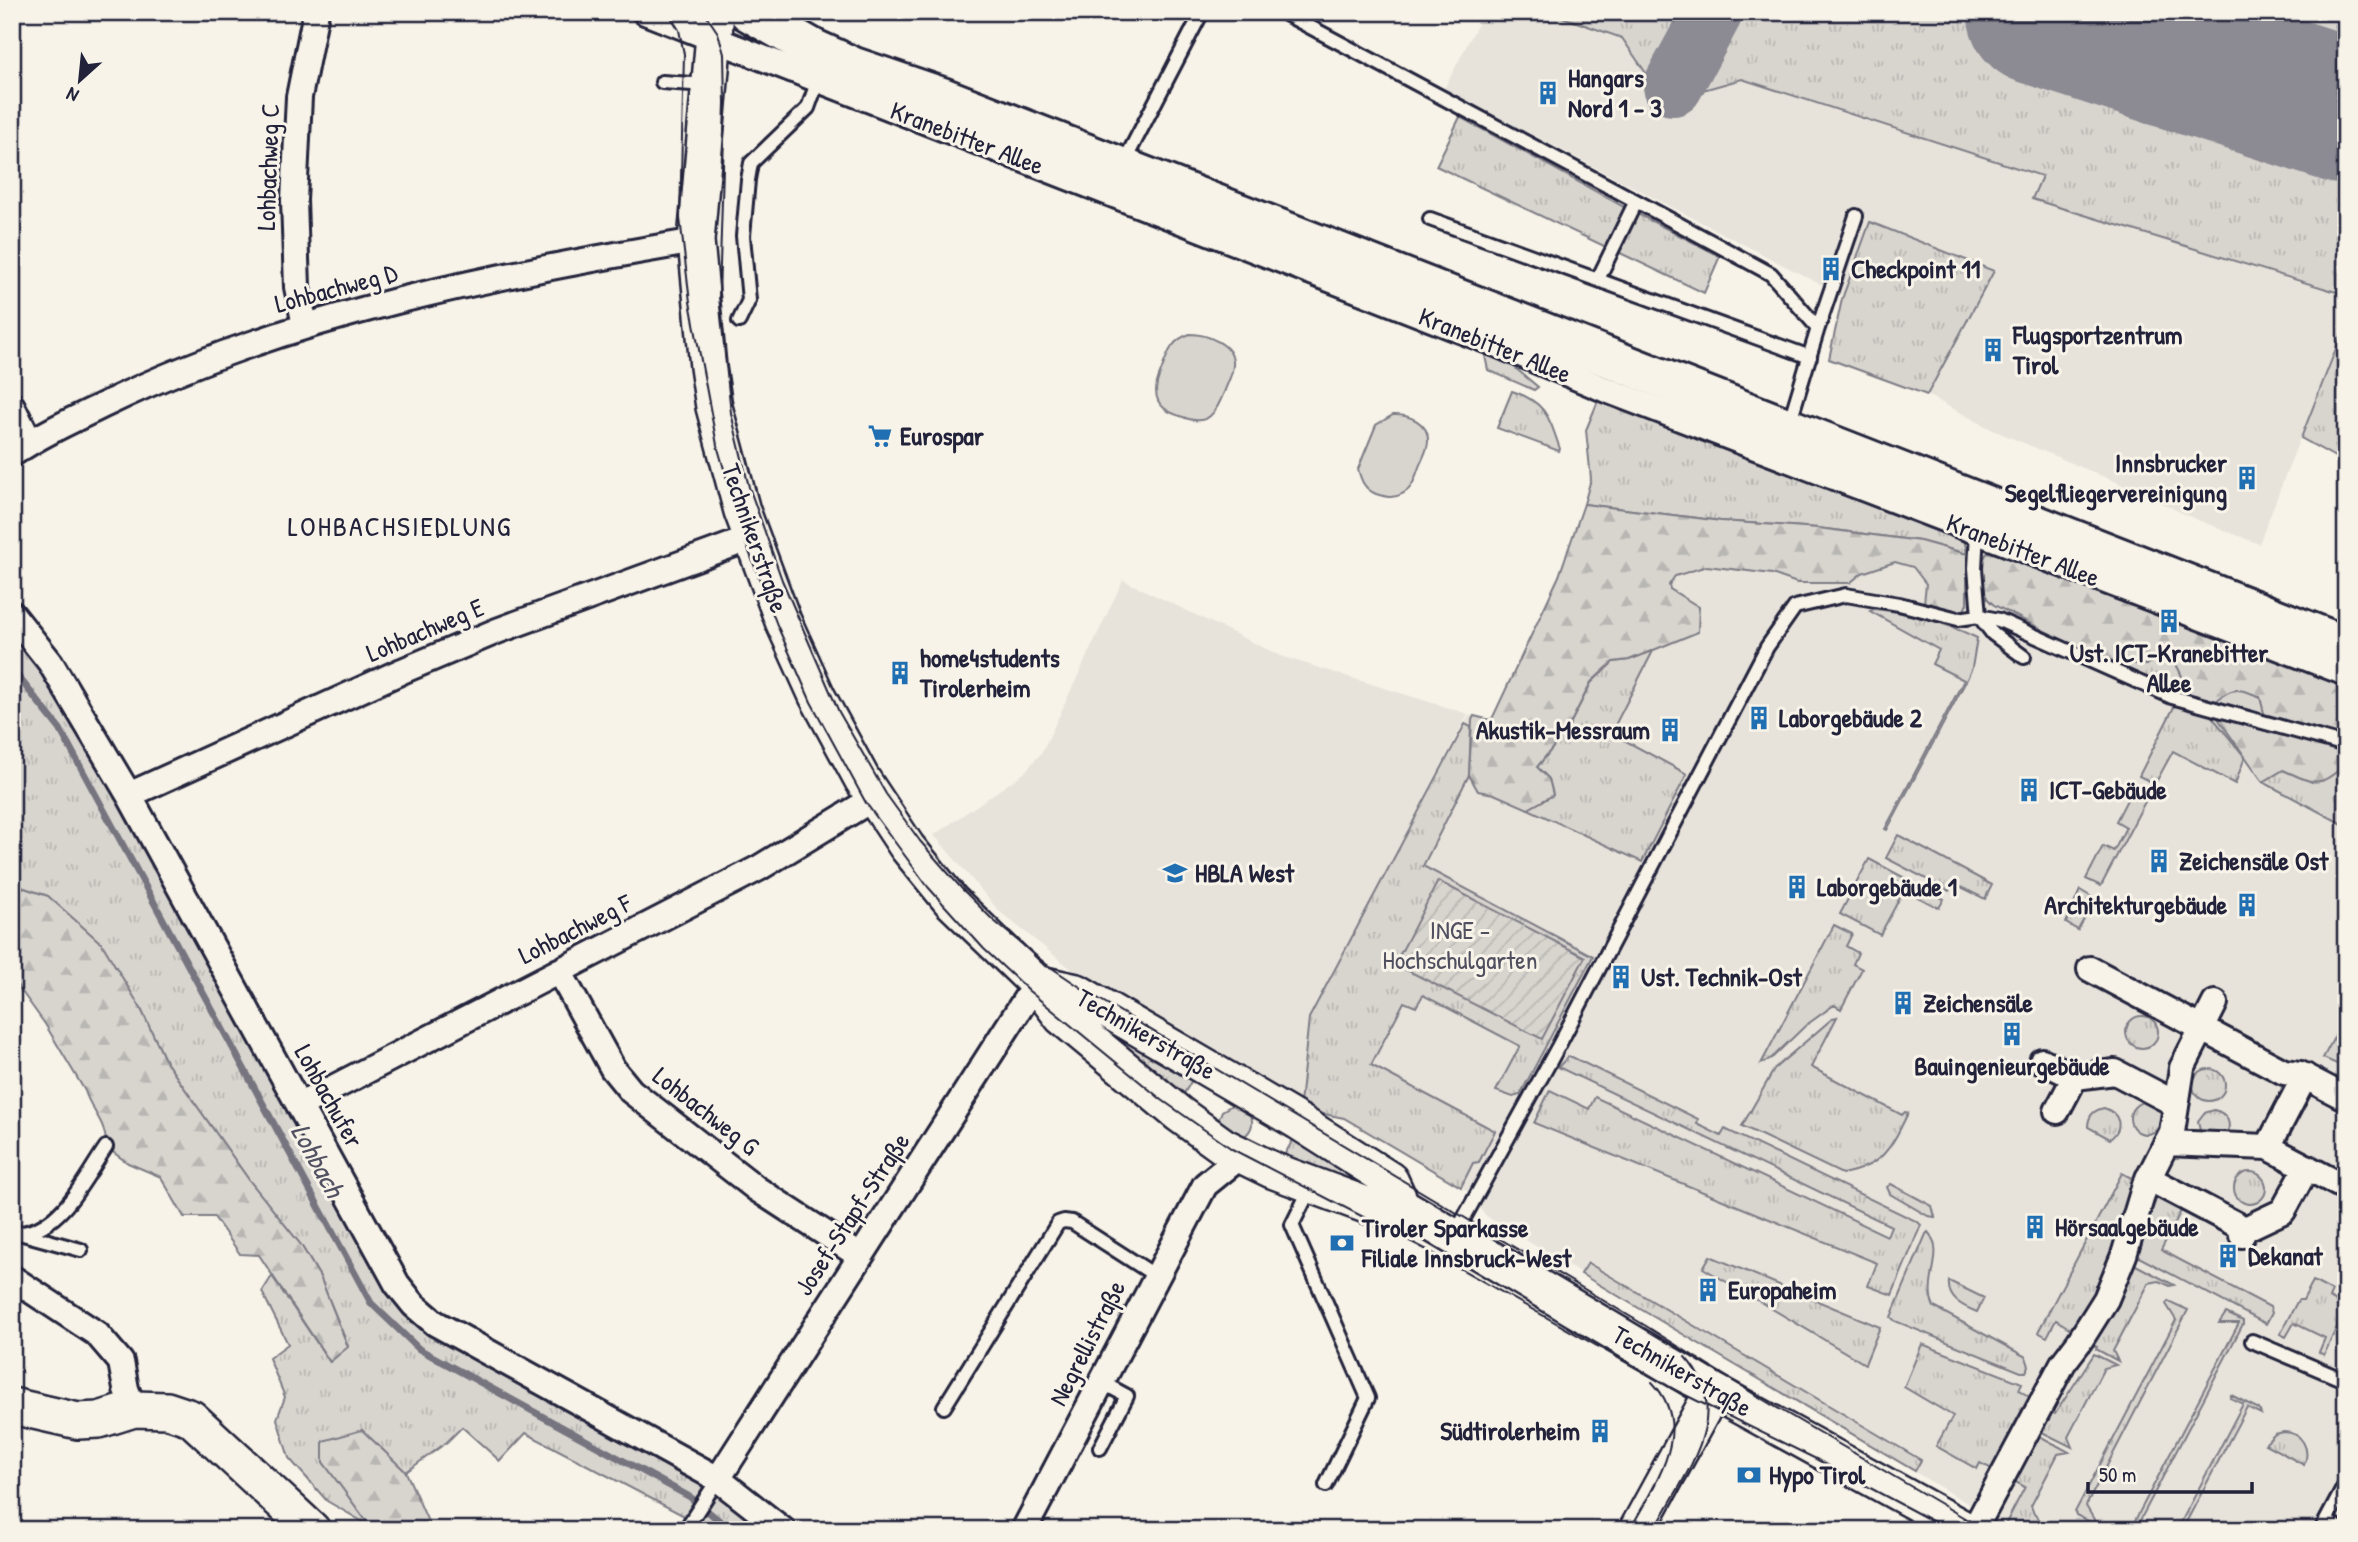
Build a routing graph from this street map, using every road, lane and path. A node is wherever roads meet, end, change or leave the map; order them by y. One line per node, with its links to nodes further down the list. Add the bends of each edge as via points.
1 (316, 12): 20 (street, Lohbachweg C, via 299,97 294,200 297,287)
2 (645, 12): 8 (street, Kranebitter Allee)
3 (684, 12): 8 (lane)
4 (749, 12): 12 (main road, Kranebitter Allee, via 854,67)
5 (795, 12): 12 (main road, Kranebitter Allee)
6 (1202, 12): 13 (lane)
7 (1282, 12): 14 (lane)
8 (715, 26): 9 (street, Kranebitter Allee); 11 (street, Technikerstraße)
9 (818, 80): 19 (lane, via 808,108 751,163 743,236 749,300); 26 (street, Kranebitter Allee)
10 (663, 82): 11 (lane)
11 (709, 86): 17 (street, Technikerstraße)
12 (911, 86): 13 (main road, Kranebitter Allee)
13 (1122, 167): 24 (main road, Kranebitter Allee)
14 (1636, 201): 18 (lane); 21 (lane, via 1771,274)
15 (1856, 216): 21 (lane)
16 (1430, 219): 18 (lane)
17 (696, 241): 20 (street, Lohbachweg D, via 479,282); 27 (street, Technikerstraße, via 714,407)
18 (1598, 279): 22 (lane)
19 (739, 321)
20 (305, 325): 25 (street, Lohbachweg D, via 169,373)
21 (1818, 328): 22 (lane)
22 (1810, 357): 24 (lane)
23 (12, 406): 25 (street)
24 (1788, 428): 30 (main road, Kranebitter Allee)
25 (21, 448)
26 (1977, 532): 29 (lane); 32 (street, Kranebitter Allee)
27 (751, 538): 34 (street, Lohbachweg E, via 497,631); 35 (street, Technikerstraße, via 808,679)
28 (12, 614): 34 (street, Lohbachufer, via 50,662)
29 (1979, 616): 31 (lane, via 1993,634); 33 (lane, via 1999,620 2172,697); 60 (lane, via 1958,619 1846,595 1795,607 1767,647)
30 (2346, 646)
31 (2024, 657)
32 (2346, 673)
33 (2346, 745)
34 (129, 795): 47 (street, Lohbachufer)
35 (874, 798): 37 (street, Lohbachweg F, via 759,868); 38 (street, Technikerstraße, via 951,901)
36 (2090, 969): 40 (street)
37 (559, 971): 47 (street, Lohbachweg F); 62 (street, Lohbachweg G, via 612,1069 631,1091 757,1189)
38 (1036, 983): 44 (street, Technikerstraße, via 1077,992); 49 (street, Technikerstraße, via 1062,1017); 62 (street, Josef-Stapf-Straße)
39 (2216, 1003): 40 (street)
40 (2202, 1029): 42 (street, via 2284,1072); 46 (street, via 2182,1068)
41 (2042, 1061): 43 (street)
42 (2305, 1076): 45 (street); 52 (street)
43 (2075, 1077): 46 (street, via 2115,1072); 48 (street)
44 (1251, 1095): 49 (street, via 1262,1105 1266,1123 1259,1139); 49 (street, Technikerstraße, via 1237,1091 1219,1096 1213,1103 1209,1111); 58 (street, Technikerstraße, via 1390,1180)
45 (2346, 1098)
46 (2176, 1104): 50 (street)
47 (300, 1105): 75 (street, Lohbachufer, via 397,1284 414,1305 435,1323)
48 (2057, 1111)
49 (1227, 1142): 55 (street, Technikerstraße, via 1272,1170); 56 (street, Negrellistraße); 56 (street, Negrellistraße)
50 (2166, 1143): 52 (street); 54 (street)
51 (106, 1147): 59 (lane, via 58,1215 37,1231)
52 (2267, 1147): 53 (street)
53 (2306, 1167): 54 (street, via 2287,1213 2244,1232); 57 (street)
54 (2148, 1178): 83 (street, via 2106,1299 2063,1363 2033,1430)
55 (1313, 1184): 58 (street, Technikerstraße, via 1374,1208); 74 (lane, via 1292,1225 1368,1398)
56 (1205, 1185): 63 (street, Negrellistraße)
57 (2346, 1188)
58 (1402, 1206): 60 (street, Technikerstraße)
59 (17, 1232): 61 (lane)
60 (1453, 1237): 68 (street, Technikerstraße)
61 (81, 1250)
62 (860, 1256): 75 (street, Josef-Stapf-Straße)
63 (1156, 1276): 67 (street, Negrellistraße); 70 (lane, via 1072,1222 1058,1223)
64 (12, 1278): 71 (street, via 97,1334 121,1362)
65 (2252, 1341): 66 (lane)
66 (2346, 1381)
67 (1101, 1382): 72 (lane, via 1127,1396); 80 (street, Negrellistraße)
68 (1713, 1391): 81 (street); 82 (street, Technikerstraße)
69 (12, 1406): 71 (street, via 78,1421)
70 (944, 1407)
71 (134, 1409): 78 (street, via 167,1410 191,1418)
72 (1100, 1448)
73 (2346, 1483): 76 (lane)
74 (1326, 1485)
75 (713, 1486): 77 (lane); 79 (street, Lohbachufer)
76 (2323, 1525): 84 (lane)
77 (687, 1527)
78 (312, 1530)
79 (782, 1530)
80 (1024, 1530)
81 (1637, 1530)
82 (1966, 1530)
83 (1974, 1530)
84 (2344, 1530)

